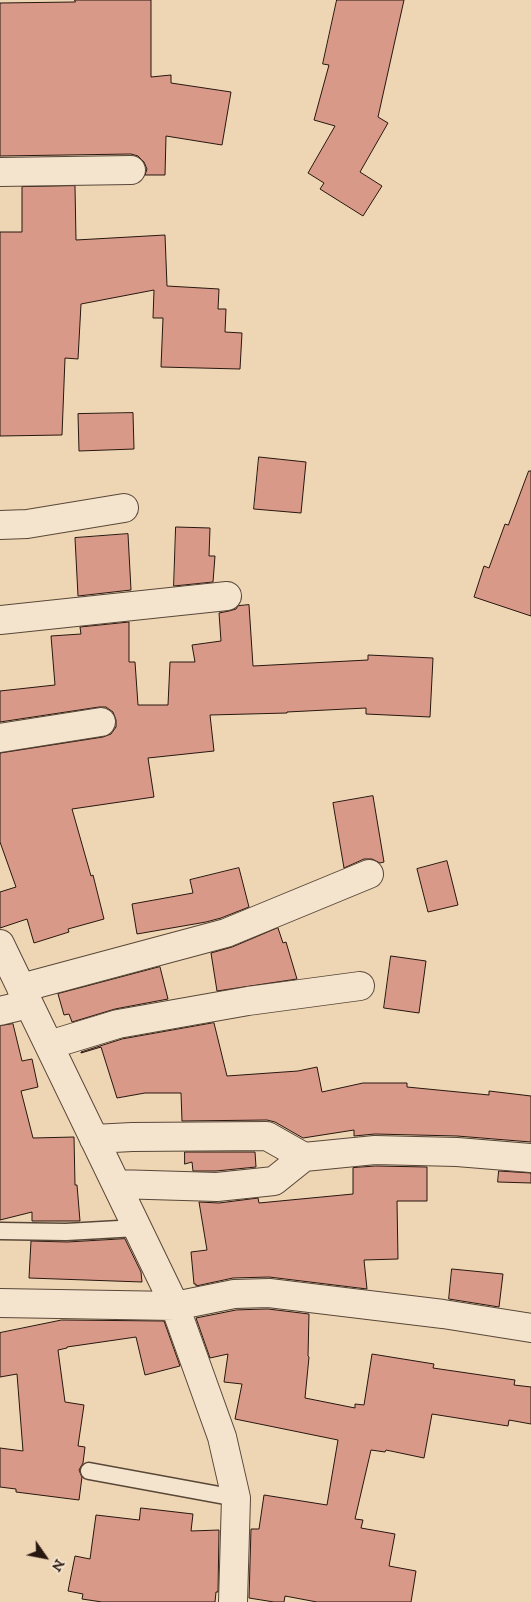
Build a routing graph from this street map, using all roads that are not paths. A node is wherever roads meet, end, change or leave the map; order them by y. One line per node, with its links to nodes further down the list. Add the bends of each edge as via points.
1 (131, 170): 2 (street)
2 (0, 172)
3 (124, 508): 4 (street, via 27,524)
4 (0, 525)
5 (227, 596): 6 (street)
6 (0, 620)
7 (101, 722): 8 (street)
8 (0, 738)
9 (369, 874): 12 (street, via 226,933)
10 (1, 950): 12 (street)
11 (360, 986): 14 (street, via 248,1001 118,1024)
12 (25, 996): 13 (street); 14 (street)
13 (0, 1011)
14 (49, 1045): 15 (street)
15 (94, 1139): 16 (street, via 267,1136); 18 (street)
16 (304, 1157): 17 (street, via 375,1150); 18 (street, via 274,1181 217,1187)
17 (531, 1158)
18 (116, 1184): 19 (street)
19 (137, 1228): 20 (lane, via 66,1232); 22 (street)
20 (0, 1230)
21 (0, 1303): 22 (street)
22 (175, 1306): 23 (street, via 234,1294 270,1293); 25 (street, via 222,1437)
23 (531, 1328)
24 (89, 1471): 25 (lane)
25 (236, 1498): 26 (street)
26 (233, 1602)

